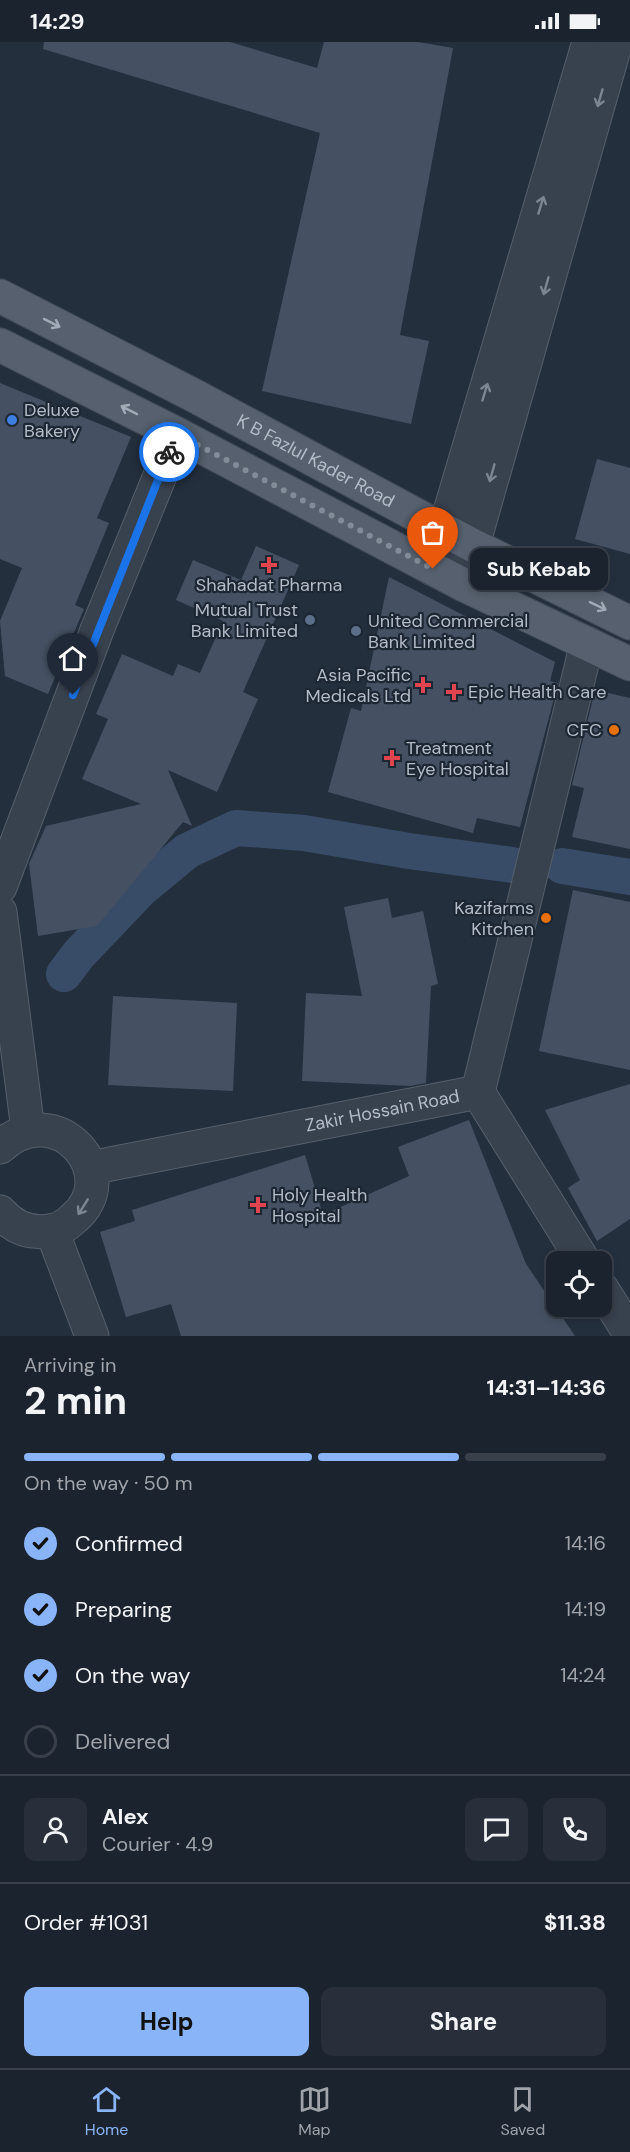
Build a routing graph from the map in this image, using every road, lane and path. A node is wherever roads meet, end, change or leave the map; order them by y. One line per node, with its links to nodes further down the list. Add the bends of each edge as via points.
1 (589, 42): 6 (street, one-way to 1)
2 (616, 42): 6 (street, one-way to 6)
3 (0, 296): 6 (main road, K B Fazlul Kader Road, one-way to 6)
4 (0, 345): 5 (main road, one-way to 4)
5 (177, 434): 7 (main road); 12 (street, via 97,630)
6 (458, 537): 7 (street); 8 (street); 9 (main road, K B Fazlul Kader Road, one-way to 9)
7 (433, 569): 8 (main road)
8 (462, 584): 10 (main road)
9 (630, 623)
10 (587, 644): 11 (main road); 14 (street)
11 (630, 664)
12 (0, 887)
13 (0, 912): 15 (street)
14 (478, 1092): 17 (street, Zakir Hossain Road); 20 (street, Zakir Hossain Road)
15 (28, 1130): 16 (street); 17 (street, via 43,1129 73,1141)
16 (0, 1147)
17 (90, 1168): 19 (street, one-way to 19, via 88,1200 79,1214)
18 (0, 1212): 19 (street, via 20,1228)
19 (52, 1231): 23 (street)
20 (577, 1251)
21 (612, 1305): 22 (street)
22 (630, 1334)
23 (92, 1336)

